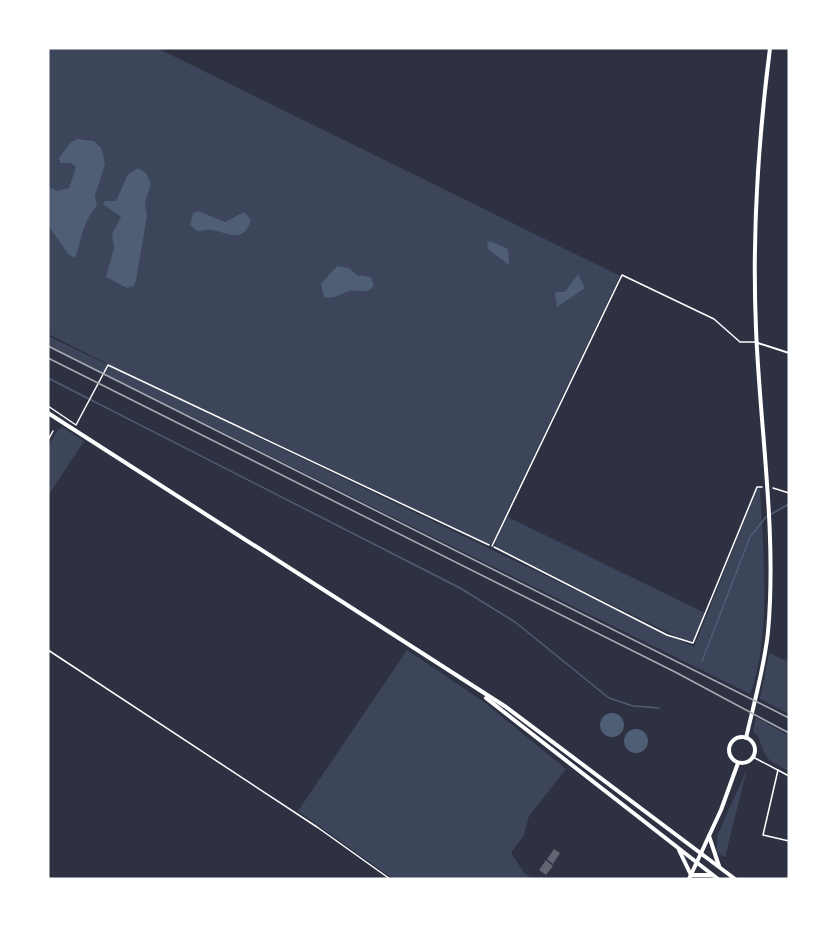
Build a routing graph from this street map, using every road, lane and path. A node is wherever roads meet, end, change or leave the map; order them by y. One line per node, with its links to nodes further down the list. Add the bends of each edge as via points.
1 (770, 48): 2 (main road, via 756,225)
2 (756, 342): 3 (street); 8 (main road); 10 (lane, via 740,342 714,319 622,275)
3 (789, 353)
4 (48, 406): 10 (path, via 76,425 108,365)
5 (48, 413): 12 (main road)
6 (53, 431): 7 (path)
7 (48, 440)
8 (766, 487): 9 (path); 10 (path, via 757,487 693,644); 13 (main road, via 771,574 768,631)
9 (789, 493)
10 (492, 546)
11 (48, 650): 26 (path)
12 (474, 688): 20 (main road); 21 (main road, via 536,728)
13 (746, 738): 14 (main road, via 753,746); 15 (main road, via 737,738 729,747 731,758)
14 (753, 757): 15 (main road); 16 (lane)
15 (738, 763): 18 (main road)
16 (778, 770): 17 (lane); 19 (lane, via 763,835)
17 (789, 776)
18 (709, 836): 21 (main road); 23 (main road)
19 (789, 841)
20 (679, 849): 22 (main road); 25 (main road)
21 (701, 853): 22 (main road); 23 (main road)
22 (696, 862): 24 (main road); 25 (main road)
23 (718, 866): 28 (main road)
24 (712, 875): 25 (main road); 27 (main road)
25 (690, 877)
26 (390, 879)
27 (718, 879)
28 (735, 879)

